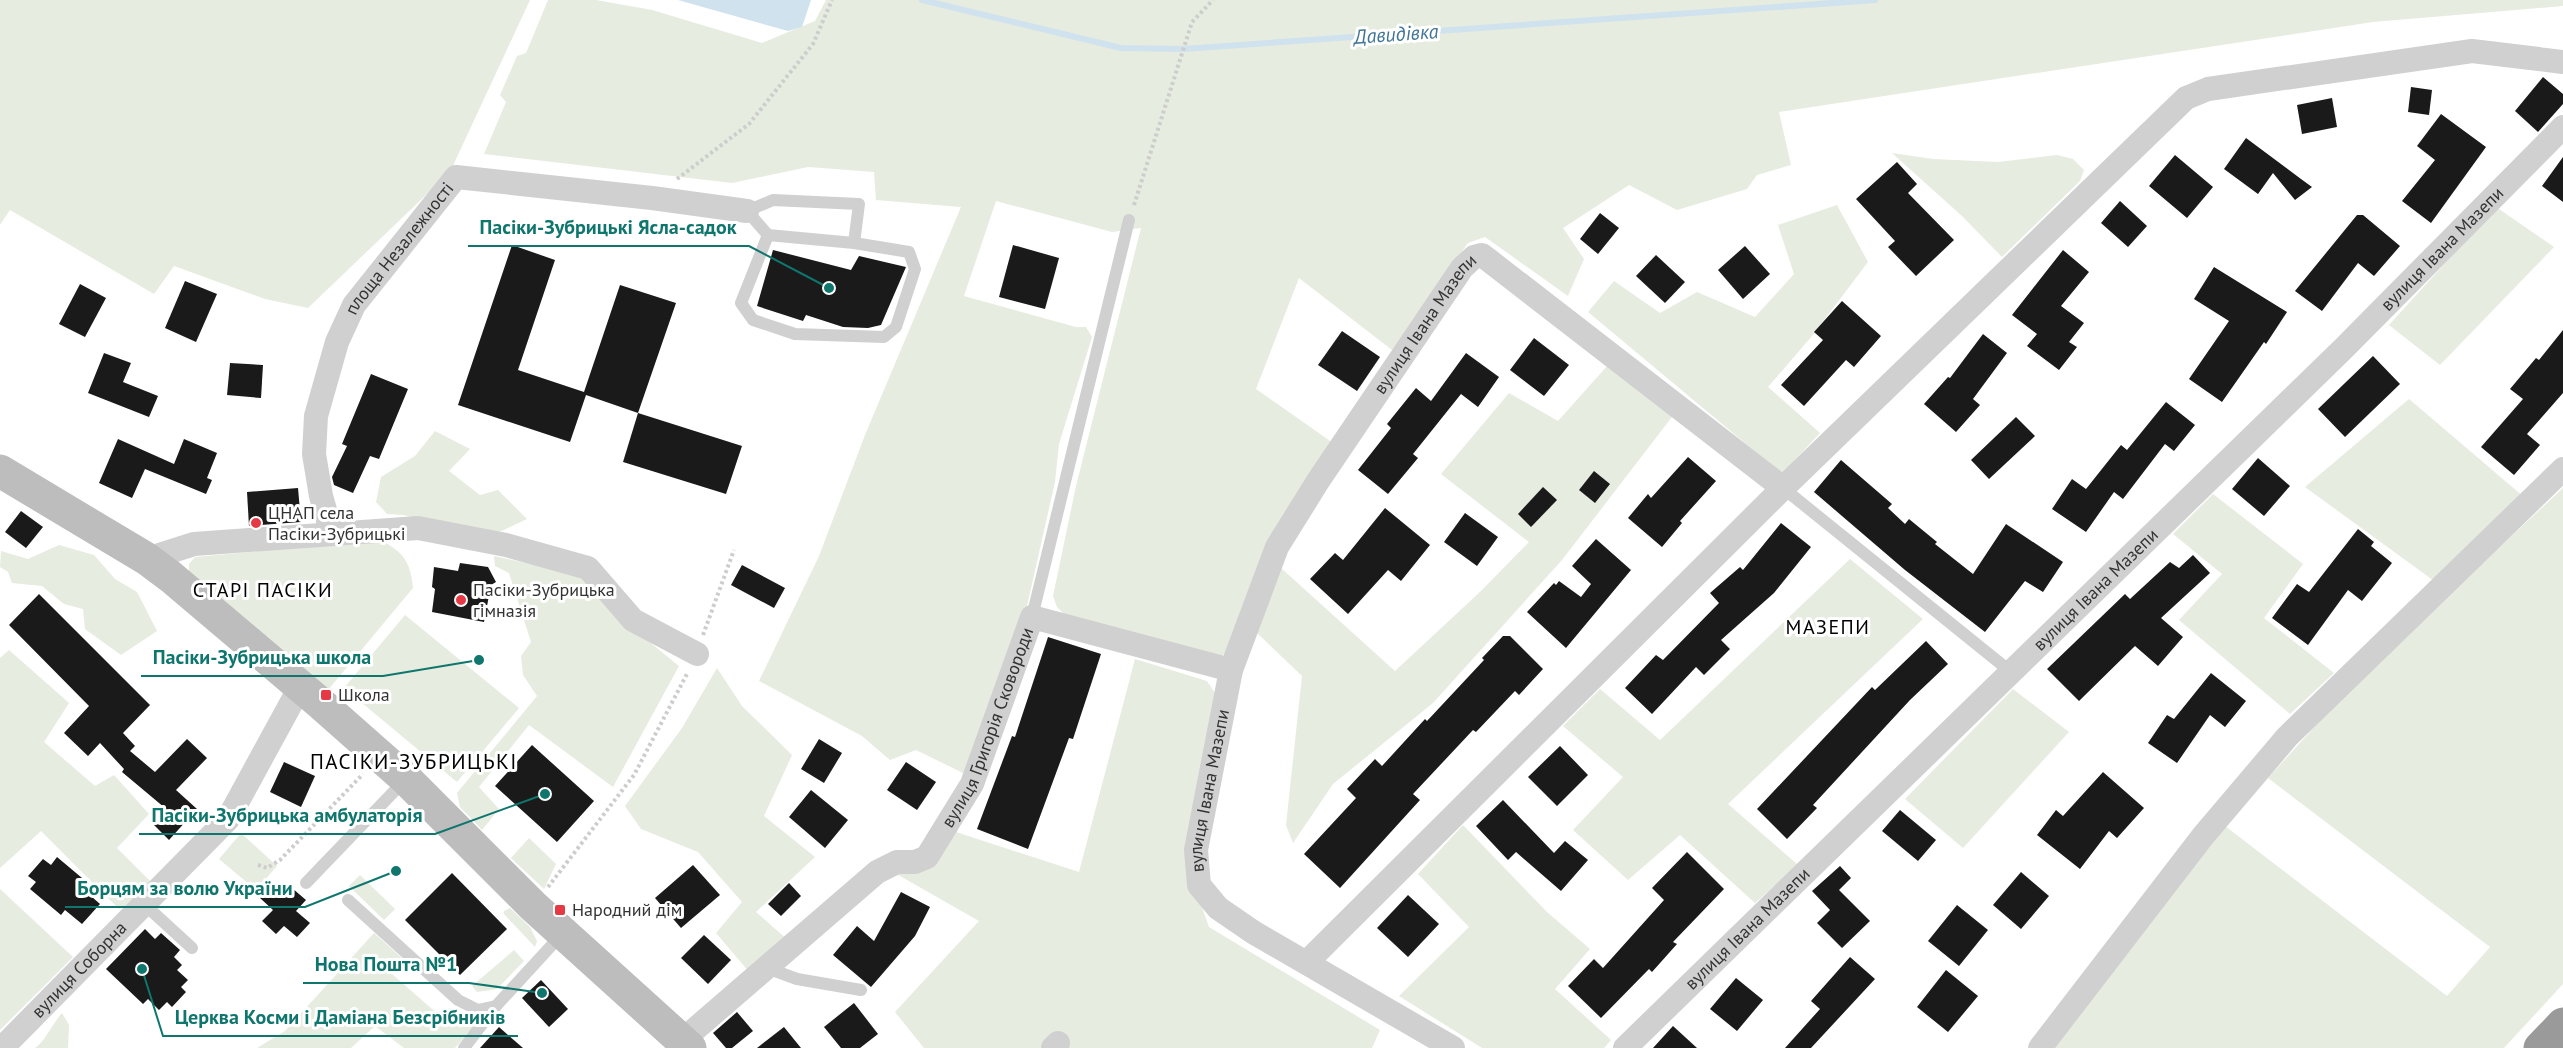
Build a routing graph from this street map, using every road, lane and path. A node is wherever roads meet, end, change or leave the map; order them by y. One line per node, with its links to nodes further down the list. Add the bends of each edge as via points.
1 (832, 0): 5 (path, via 813,44 749,124)
2 (1213, 0): 7 (path, via 1192,22)
3 (2563, 62): 12 (street, via 2472,51 2208,89 2186,98)
4 (2563, 127): 19 (street, вулиця Івана Мазепи, via 2343,349)
5 (652, 198): 6 (street, площа Незалежності); 13 (street, площа Незалежності, via 456,177 354,305 337,342 316,416 314,454)
6 (747, 211): 8 (lane); 9 (lane, via 773,200 859,204)
7 (1129, 220): 16 (lane, вулиця Григорія Сковороди)
8 (768, 235): 9 (lane); 9 (lane, via 741,303 753,320 795,334 884,337 896,327 915,268 909,252)
9 (854, 243)
10 (2563, 470): 40 (street, via 2287,737 2203,836)
11 (0, 471): 15 (main road)
12 (1783, 488): 18 (street, вулиця Івана Мазепи, via 1492,262 1482,255 1474,257 1462,268 1277,547); 19 (lane); 30 (street)
13 (332, 534): 15 (street, via 194,544); 17 (street, via 418,528 506,545 588,568 633,620)
14 (734, 550): 17 (path)
15 (147, 559): 20 (main road)
16 (1032, 617): 18 (street); 31 (street, вулиця Григорія Сковороди, via 972,784 927,857 897,862 877,872)
17 (697, 654): 27 (path, via 634,775)
18 (1231, 670): 30 (street, вулиця Івана Мазепи, via 1196,850 1199,885 1218,908)
19 (2011, 672): 39 (street, вулиця Івана Мазепи)
20 (300, 687): 22 (main road); 26 (street, вулиця Соборна, via 228,819)
21 (365, 772): 23 (path, via 280,860 267,868)
22 (406, 779): 24 (lane); 27 (main road)
23 (258, 865)
24 (306, 883)
25 (348, 900): 33 (lane, via 458,1000 478,1010)
26 (144, 904): 29 (lane); 36 (street, вулиця Соборна)
27 (533, 906): 28 (main road)
28 (564, 932): 33 (lane); 35 (main road)
29 (192, 948)
30 (1307, 962): 38 (street, вулиця Івана Мазепи)
31 (767, 968): 32 (lane, via 797,979); 35 (street, вулиця Григорія Сковороди, via 693,1031)
32 (861, 990)
33 (496, 1006): 37 (lane)
34 (2563, 1024): 41 (highway)
35 (687, 1045)
36 (2, 1048)
37 (464, 1048)
38 (1453, 1048)
39 (1625, 1048)
40 (2040, 1048)
41 (2540, 1048)

